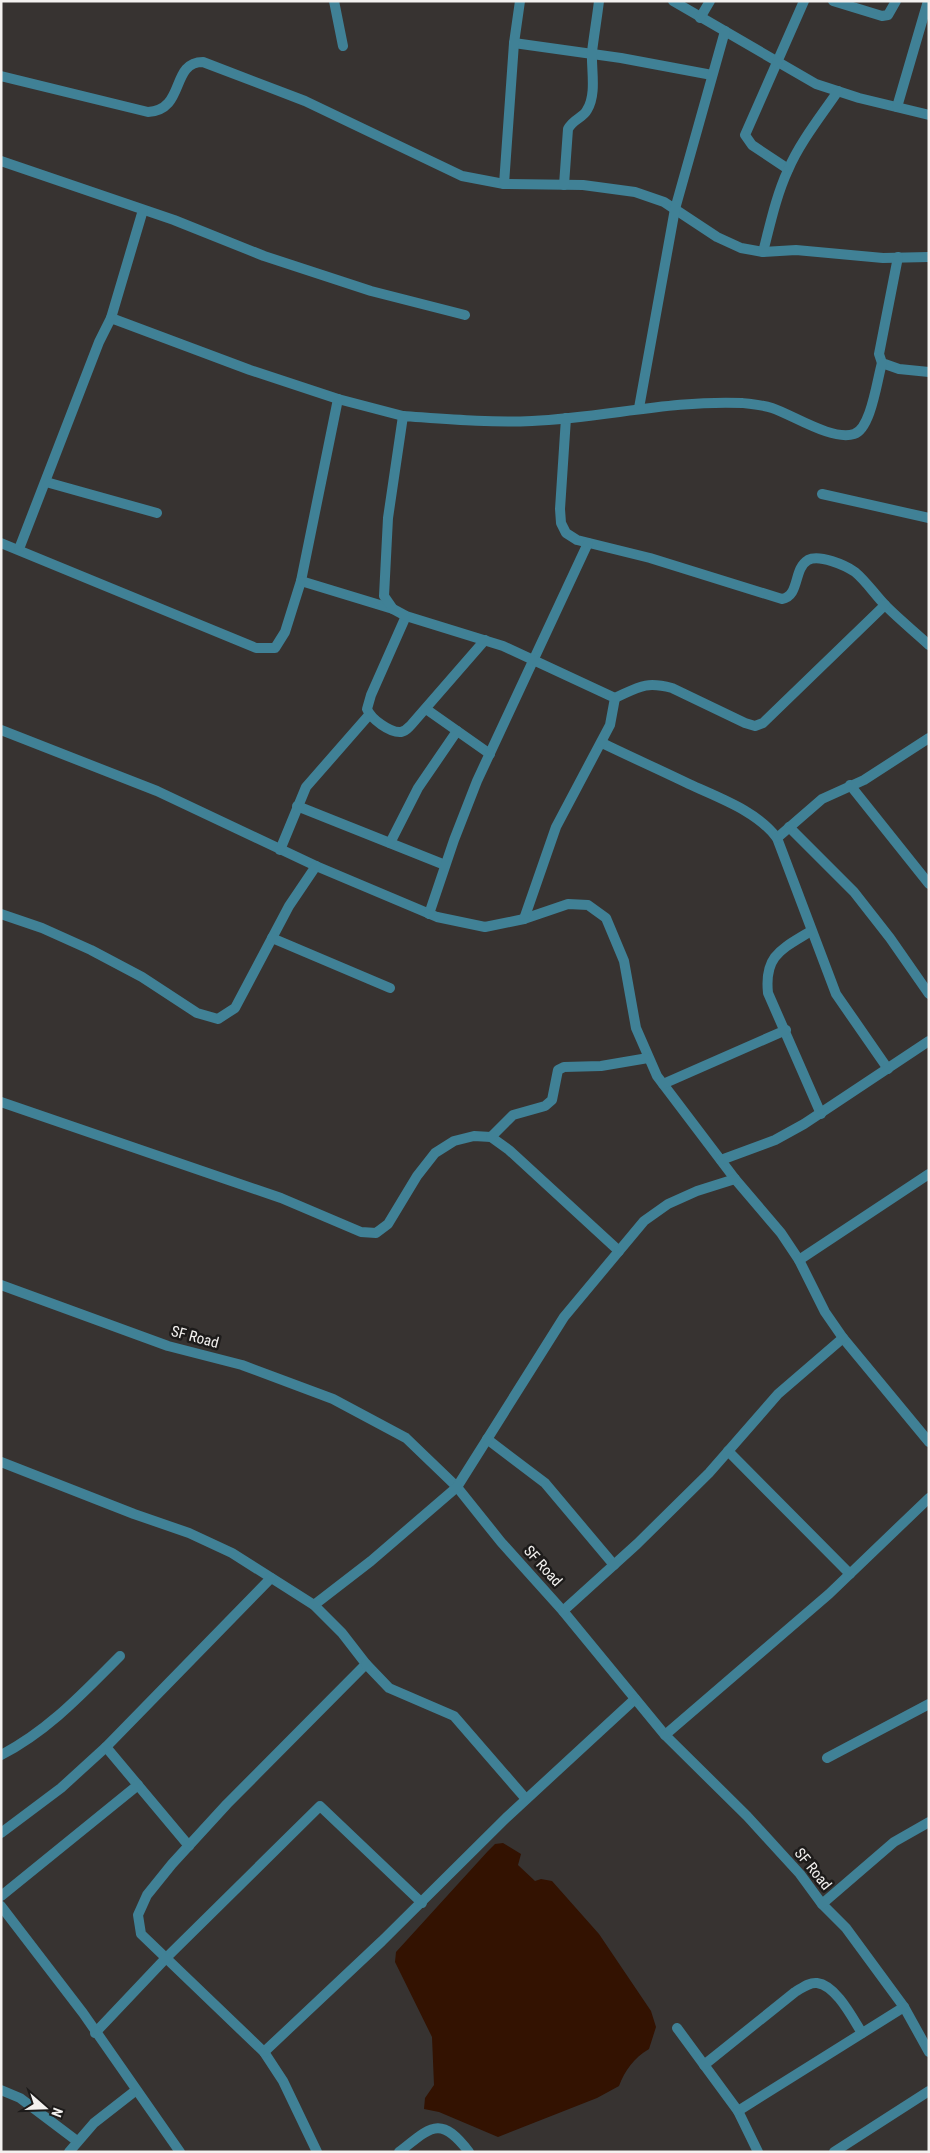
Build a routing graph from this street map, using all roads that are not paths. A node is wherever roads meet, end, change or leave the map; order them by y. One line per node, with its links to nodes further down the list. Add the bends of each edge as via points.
1 (334, 1): 13 (street)
2 (520, 1): 12 (street)
3 (599, 1): 14 (street)
4 (673, 1): 10 (street)
5 (710, 1): 10 (street)
6 (804, 1): 15 (street)
7 (833, 1): 8 (street, via 882,16 888,15)
8 (896, 1)
9 (928, 1): 19 (street)
10 (700, 18): 11 (street)
11 (725, 31): 15 (street); 16 (street)
12 (514, 43): 14 (street); 23 (street)
13 (343, 46)
14 (592, 53): 16 (street); 24 (street, via 590,101 588,110 568,129)
15 (776, 62): 18 (street, via 816,84); 22 (street, via 745,135 752,145)
16 (712, 75): 25 (street)
17 (1, 76): 23 (street, via 159,112 168,106 188,67 194,62 203,62 305,100 462,176)
18 (838, 91): 19 (street); 22 (street)
19 (897, 107): 20 (street)
20 (929, 115)
21 (1, 161): 26 (street)
22 (788, 169): 27 (street)
23 (504, 184): 24 (street)
24 (564, 184): 25 (street, via 635,192)
25 (675, 209): 27 (street, via 717,237 741,248); 35 (street)
26 (143, 210): 30 (street, via 317,273); 31 (street)
27 (763, 252): 28 (street, via 796,250)
28 (898, 257): 29 (street); 32 (street, via 879,354)
29 (929, 257)
30 (465, 315)
31 (111, 318): 34 (street); 38 (street, via 92,359)
32 (882, 363): 33 (street, via 899,369); 35 (street, via 867,422 861,431 852,435 821,429 770,407 743,403)
33 (929, 372)
34 (338, 399): 36 (street); 45 (street)
35 (639, 408): 37 (street)
36 (403, 416): 37 (street, via 475,422); 47 (street, via 385,562 384,596)
37 (566, 418): 43 (street, via 561,523 566,533)
38 (46, 482): 40 (street); 44 (street)
39 (822, 494): 41 (street)
40 (157, 513)
41 (929, 518)
42 (1, 543): 44 (street)
43 (588, 543): 46 (street, via 650,558 782,600 791,595 801,567 814,558 854,572); 51 (street)
44 (19, 549): 45 (street, via 256,648 275,648 285,632)
45 (301, 581): 47 (street)
46 (885, 605): 50 (street); 52 (street, via 762,723 755,726 659,685 644,684)
47 (393, 609): 48 (street)
48 (406, 616): 49 (street); 54 (street, via 371,695 367,709)
49 (485, 640): 51 (street); 53 (street)
50 (929, 646)
51 (533, 660): 52 (street); 59 (street)
52 (615, 698): 58 (street, via 610,725)
53 (426, 708): 54 (street, via 412,725 400,732); 56 (street)
54 (369, 714): 61 (street, via 314,777)
55 (1, 730): 65 (street, via 158,791)
56 (458, 731): 59 (street); 64 (street, via 418,788)
57 (929, 738): 60 (street, via 864,780)
58 (602, 743): 63 (street, via 756,818); 71 (street, via 556,828)
59 (490, 754): 66 (street)
60 (850, 785): 62 (street, via 822,799); 68 (street)
61 (297, 806): 64 (street); 65 (street)
62 (789, 827): 63 (street); 75 (street, via 854,892)
63 (777, 838): 72 (street)
64 (390, 843): 66 (street)
65 (280, 850): 67 (street)
66 (445, 865): 70 (street)
67 (316, 866): 70 (street); 73 (street)
68 (929, 884)
69 (1, 914): 73 (street, via 91,950 142,977 197,1013 218,1019 235,1008)
70 (429, 914): 71 (street, via 485,928)
71 (524, 919): 78 (street, via 568,904 588,906 606,918 624,961 636,1028)
72 (811, 931): 76 (street, via 782,950 768,968 768,993); 79 (street, via 836,994)
73 (272, 938): 74 (street)
74 (390, 988)
75 (929, 994)
76 (786, 1030): 80 (street); 82 (street)
77 (929, 1041): 79 (street)
78 (648, 1058): 80 (street); 83 (street, via 558,1070 552,1100 545,1106 513,1115)
79 (888, 1069): 82 (street)
80 (663, 1084): 84 (street)
81 (1, 1102): 83 (street, via 281,1198 361,1232 376,1233 388,1224 417,1176 436,1153 454,1141 474,1136)
82 (821, 1114): 84 (street, via 774,1140)
83 (491, 1137): 87 (street, via 510,1150)
84 (721, 1160): 86 (street)
85 (929, 1174): 88 (street)
86 (735, 1178): 87 (street, via 697,1190 668,1204 644,1221); 88 (street)
87 (620, 1251): 91 (street, via 564,1317)
88 (799, 1260): 90 (street, via 825,1312)
89 (1, 1285): 95 (street, SF Road, via 168,1346 242,1365 333,1398 406,1438)
90 (843, 1338): 92 (street); 93 (street, via 778,1394)
91 (487, 1439): 95 (street); 97 (street, via 544,1484)
92 (929, 1442)
93 (728, 1451): 97 (street); 98 (street)
94 (1, 1462): 99 (street, via 189,1533 232,1553)
95 (457, 1487): 100 (street); 101 (street, SF Road)
96 (929, 1498): 98 (street)
97 (614, 1565): 101 (street)
98 (850, 1574): 106 (street)
99 (271, 1578): 100 (street); 107 (street)
100 (314, 1606): 103 (street, via 342,1633)
101 (563, 1611): 104 (street, SF Road)
102 (120, 1656): 108 (street, via 58,1717 21,1745)
103 (366, 1664): 111 (street, via 389,1688 454,1716); 114 (street)
104 (635, 1699): 106 (street, SF Road); 111 (street)
105 (929, 1704): 109 (street)
106 (665, 1734): 117 (street, SF Road, via 747,1816 800,1874)
107 (106, 1747): 110 (street); 113 (street, via 62,1788)
108 (1, 1755)
109 (827, 1758)
110 (138, 1785): 114 (street); 115 (street)
111 (526, 1799): 116 (street)
112 (929, 1822): 117 (street, via 894,1842)
113 (1, 1833)
114 (189, 1846): 119 (street, via 146,1895 138,1915 141,1934)
115 (1, 1896)
116 (422, 1903): 119 (street, via 320,1806); 124 (street)
117 (822, 1904): 120 (street, SF Road, via 846,1928)
118 (1, 1906): 122 (street)
119 (166, 1958): 122 (street); 124 (street)
120 (904, 2007): 123 (street); 125 (street, SF Road)
121 (677, 2028): 126 (street)
122 (96, 2033): 128 (street)
123 (862, 2033): 126 (street, via 830,1989 818,1983 808,1984); 130 (street)
124 (264, 2052): 134 (street)
125 (929, 2052)
126 (704, 2065): 130 (street)
127 (1, 2090): 131 (street, via 27,2103)
128 (135, 2091): 131 (street); 133 (street)
129 (929, 2091): 138 (street)
130 (738, 2111): 137 (street)
131 (77, 2140): 132 (street)
132 (69, 2152)
133 (180, 2152)
134 (317, 2152)
135 (399, 2152): 136 (street, via 424,2133 438,2127 448,2129)
136 (469, 2152)
137 (758, 2152)
138 (834, 2152)

